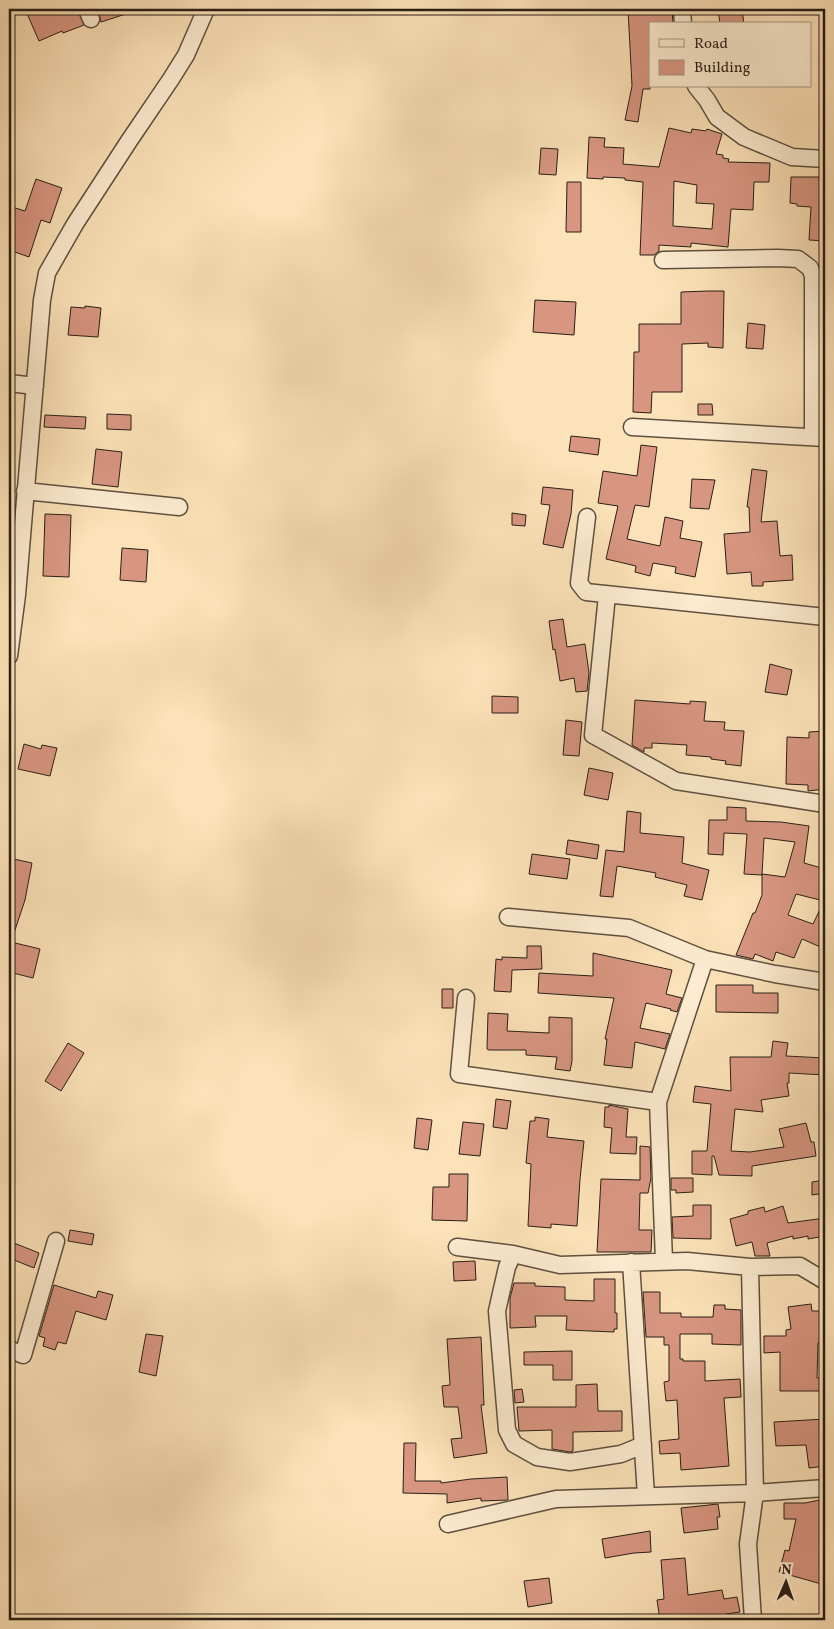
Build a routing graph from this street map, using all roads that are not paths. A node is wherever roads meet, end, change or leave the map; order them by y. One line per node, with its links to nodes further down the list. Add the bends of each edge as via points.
1 (206, 9): 8 (street, via 172,80 80,216 47,273)
2 (682, 9): 3 (street)
3 (683, 22)
4 (698, 88): 5 (street, via 717,117 744,137 792,157)
5 (825, 160)
6 (663, 260): 10 (street, via 798,259 810,268 813,276)
7 (9, 383): 8 (street)
8 (35, 386): 11 (street)
9 (632, 427): 10 (street)
10 (819, 437)
11 (25, 491): 12 (street); 16 (street)
12 (178, 507)
13 (587, 517): 14 (street, via 579,582 586,592)
14 (606, 595): 15 (street); 17 (street, via 593,735 676,781)
15 (825, 617)
16 (9, 656)
17 (825, 804)
18 (508, 918): 19 (street, via 629,928)
19 (706, 959): 20 (street); 22 (street)
20 (825, 982)
21 (466, 998): 22 (street, via 459,1074)
22 (658, 1102): 27 (street)
23 (56, 1242): 30 (street, via 23,1355)
24 (457, 1247): 25 (street)
25 (514, 1254): 26 (street, via 560,1265); 31 (street, via 507,1267 497,1311 507,1430 514,1444 537,1458 570,1462 621,1454)
26 (631, 1262): 27 (street); 31 (street)
27 (664, 1262): 28 (street)
28 (750, 1267): 29 (street, via 800,1266); 33 (street)
29 (825, 1280)
30 (9, 1349)
31 (643, 1445): 34 (street)
32 (825, 1488): 33 (street)
33 (755, 1494): 34 (street); 36 (street, via 748,1544)
34 (646, 1496): 35 (street, via 556,1499)
35 (448, 1524)
36 (753, 1620)

